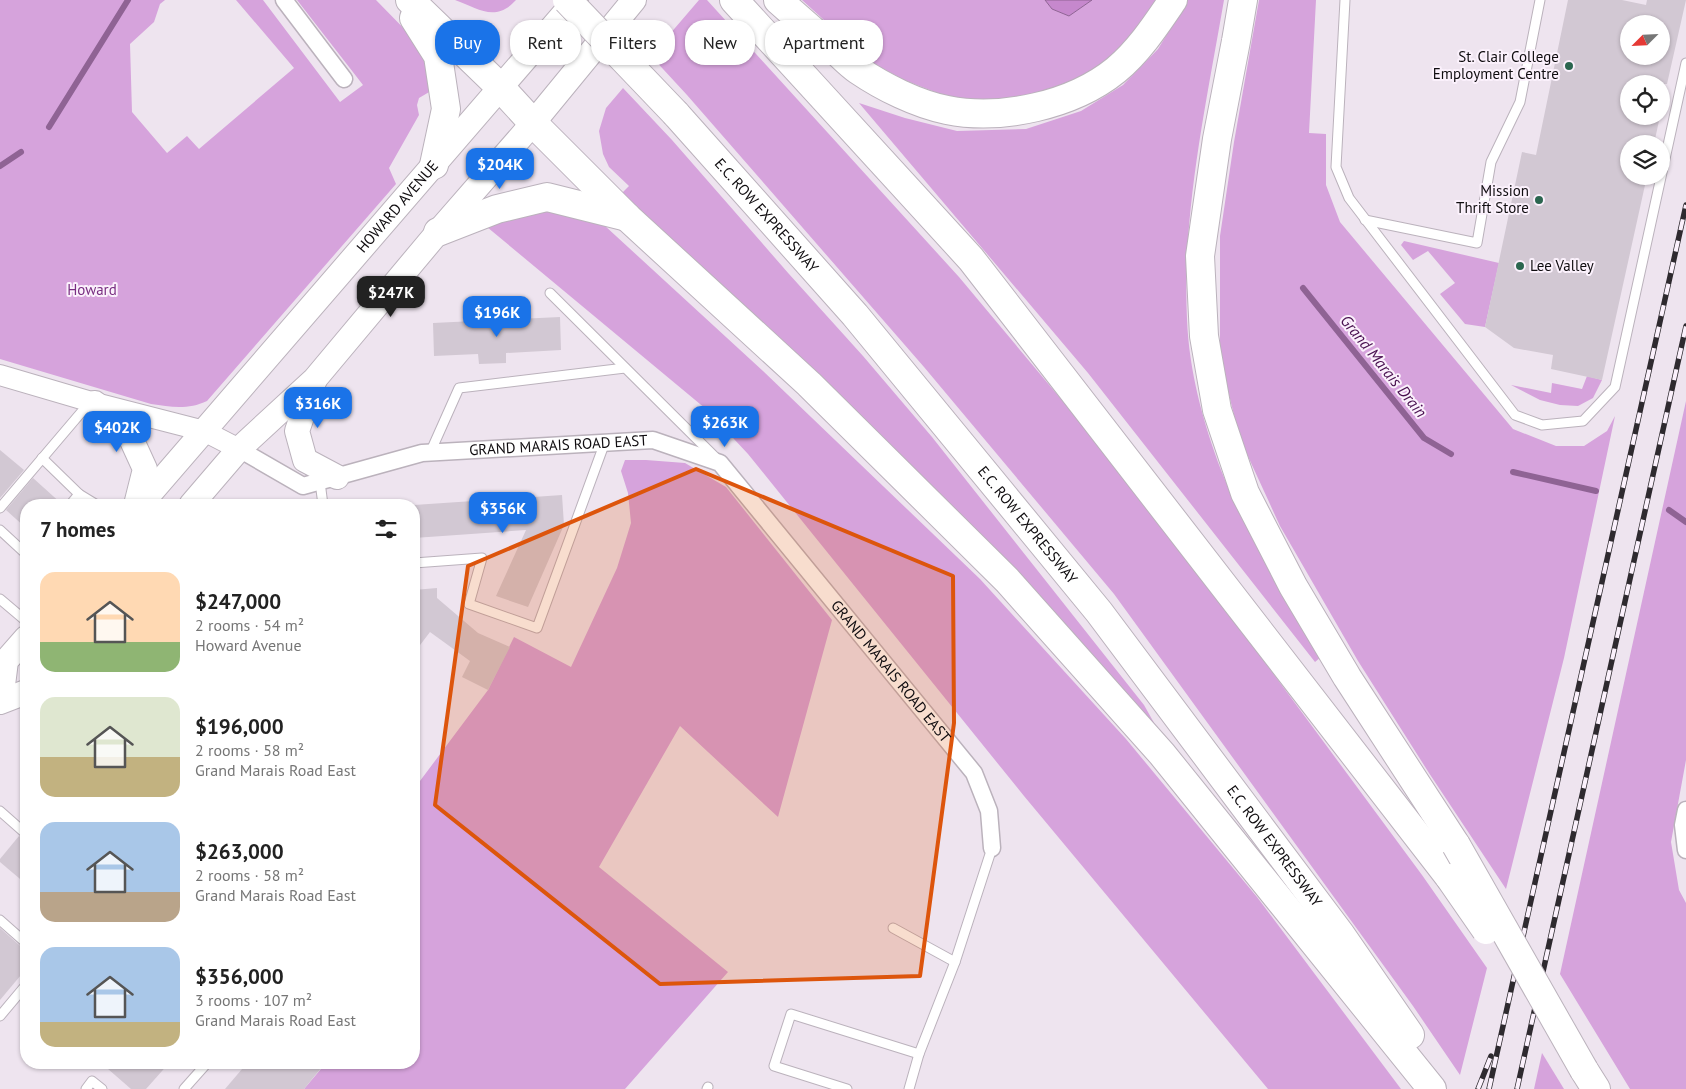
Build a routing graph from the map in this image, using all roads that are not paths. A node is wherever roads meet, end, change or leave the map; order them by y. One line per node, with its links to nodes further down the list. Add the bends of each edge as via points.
1 (284, 0): 14 (street)
2 (402, 0): 17 (highway, via 438,56 446,109)
3 (410, 0): 15 (highway)
4 (567, 0): 60 (highway, E.C. ROW EXPRESSWAY, bridge, via 676,114 855,315 1099,612 1341,935)
5 (576, 0): 15 (main road, HOWARD AVENUE)
6 (634, 0): 16 (main road)
7 (778, 0): 8 (highway, via 857,69 910,98 947,110 984,113 1021,111 1086,89 1115,71 1145,40)
8 (1172, 0)
9 (1243, 0): 63 (highway, bridge, via 1217,138 1200,256 1204,336 1217,410 1245,493 1293,586 1456,845)
10 (1345, 0): 19 (lane, via 1336,167 1349,198)
11 (1540, 0): 19 (lane, via 1520,102 1490,162 1476,243)
12 (738, 4): 63 (highway, bridge, via 971,259 1450,878)
13 (1686, 63): 19 (lane, via 1615,387 1583,420 1542,425 1515,415)
14 (344, 79)
15 (500, 87): 16 (highway); 17 (main road, HOWARD AVENUE)
16 (533, 123): 18 (highway); 20 (main road)
17 (434, 165): 26 (main road, HOWARD AVENUE)
18 (627, 217): 20 (highway, via 547,197 497,209); 60 (highway, via 809,384 1007,580 1162,754)
19 (1365, 220)
20 (438, 232): 24 (main road)
21 (550, 294): 22 (lane)
22 (626, 368): 29 (lane, via 459,388); 31 (lane)
23 (0, 375): 25 (street, GRAND MARAIS ROAD EAST)
24 (315, 379): 28 (main road); 32 (main road, via 297,431 305,460)
25 (93, 403): 26 (street, GRAND MARAIS ROAD EAST); 30 (lane); 36 (main road, via 129,434 145,468)
26 (204, 431): 28 (street, GRAND MARAIS ROAD EAST); 37 (main road, HOWARD AVENUE)
27 (605, 442): 29 (street, GRAND MARAIS ROAD EAST); 31 (street, GRAND MARAIS ROAD EAST, via 653,440); 43 (lane, via 537,628 469,604 482,558)
28 (239, 449): 32 (street, GRAND MARAIS ROAD EAST, via 303,486); 38 (main road)
29 (430, 453): 32 (street, GRAND MARAIS ROAD EAST)
30 (42, 458): 33 (lane); 40 (lane)
31 (720, 463): 52 (street, GRAND MARAIS ROAD EAST, via 974,773 989,811)
32 (329, 479): 39 (lane)
33 (79, 494): 34 (lane); 35 (lane)
34 (75, 499)
35 (87, 499)
36 (137, 499)
37 (145, 499)
38 (196, 499)
39 (324, 499)
40 (0, 508)
41 (0, 530): 42 (lane)
42 (20, 548)
43 (420, 563)
44 (0, 599): 45 (lane)
45 (20, 616)
46 (20, 645): 48 (main road, via 6,661)
47 (20, 694): 48 (main road)
48 (1, 701)
49 (1686, 810): 53 (street, via 1683,825)
50 (0, 811): 51 (lane)
51 (20, 829)
52 (992, 848): 57 (lane)
53 (1686, 850)
54 (0, 920): 56 (lane)
55 (893, 928): 57 (lane)
56 (20, 937)
57 (955, 962): 61 (lane)
58 (20, 992): 59 (lane)
59 (0, 1016)
60 (1408, 1046): 69 (highway); 70 (highway, E.C. ROW EXPRESSWAY)
61 (920, 1054): 67 (lane, via 791,1014 774,1066); 68 (lane)
62 (202, 1069): 66 (lane)
63 (1590, 1079)
64 (86, 1089): 65 (lane, via 92,1081)
65 (102, 1089)
66 (184, 1089)
67 (847, 1089)
68 (909, 1089)
69 (1432, 1089)
70 (1442, 1089)

